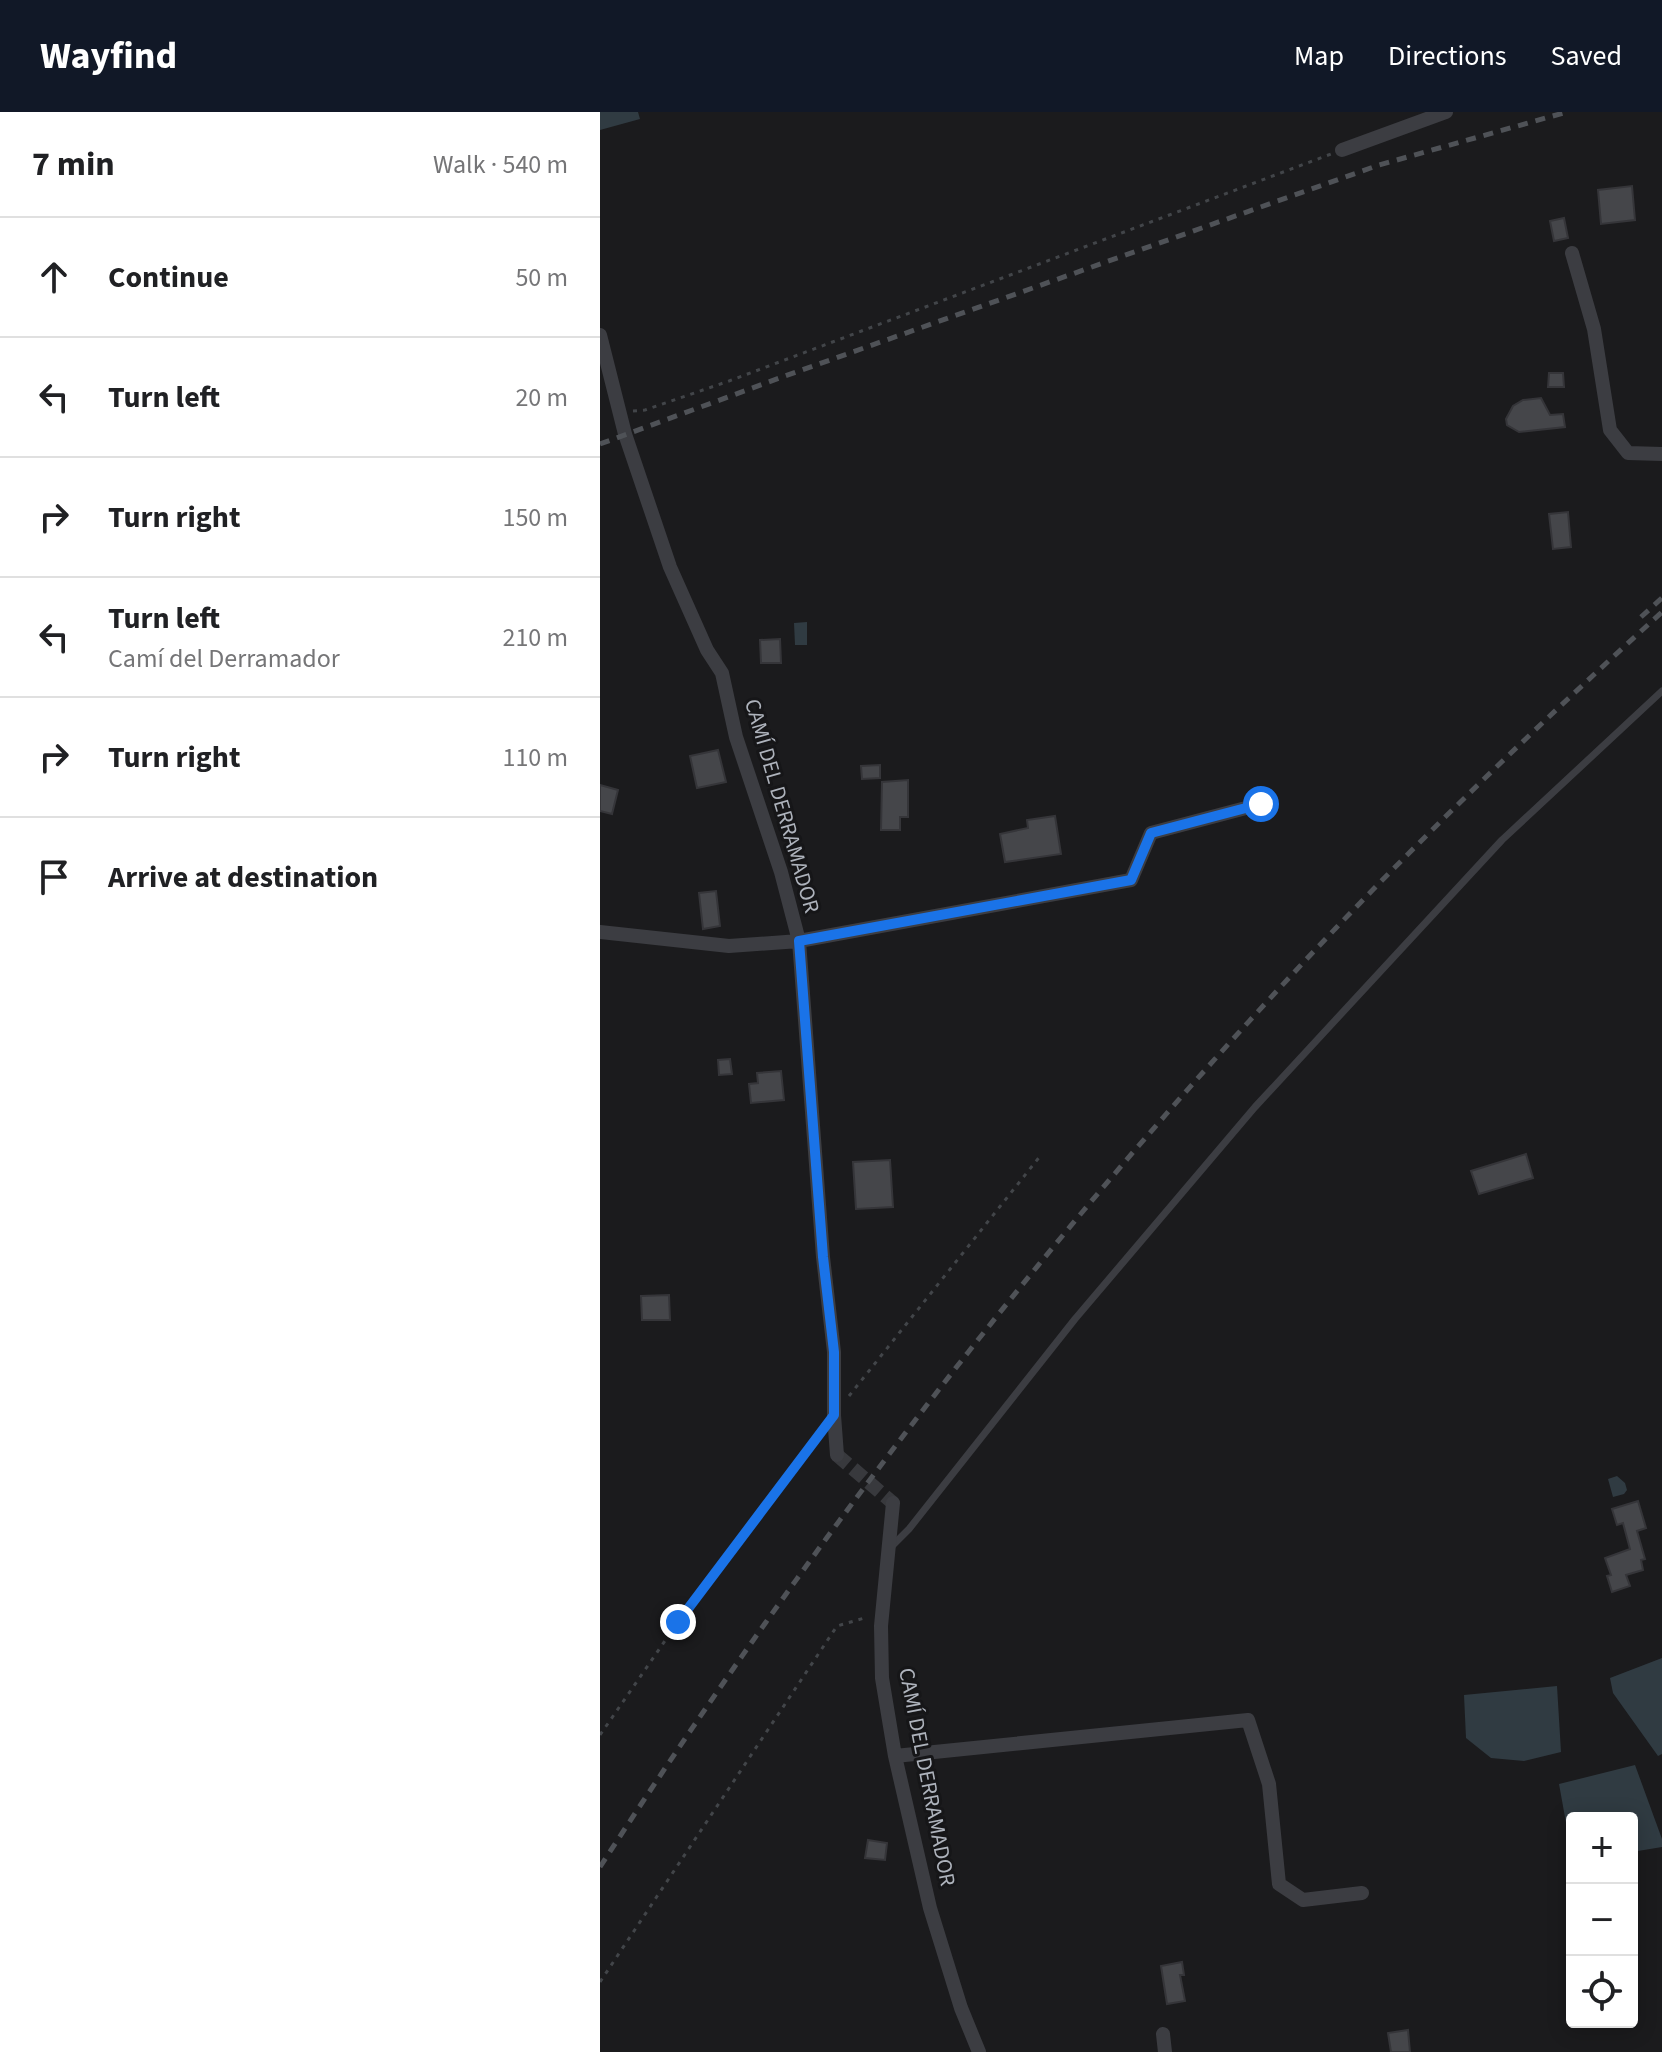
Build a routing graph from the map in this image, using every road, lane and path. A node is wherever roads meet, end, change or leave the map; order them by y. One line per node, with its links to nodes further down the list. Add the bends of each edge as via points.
1 (1446, 112): 2 (street)
2 (1342, 150): 5 (path, via 729,381 645,410)
3 (1572, 253): 6 (street, via 1594,329 1610,430 1628,453)
4 (600, 335): 5 (street, CAMÍ DEL DERRAMADOR)
5 (620, 412): 10 (street, CAMÍ DEL DERRAMADOR, via 670,567 722,673 736,737)
6 (1662, 454)
7 (1662, 691): 15 (lane, via 1502,840 1255,1107)
8 (1261, 804): 10 (street, via 1151,833 1131,880)
9 (600, 932): 10 (street, via 729,946)
10 (799, 941): 12 (street, CAMÍ DEL DERRAMADOR, via 834,1352)
11 (1041, 1155): 12 (path)
12 (834, 1415): 13 (street, CAMÍ DEL DERRAMADOR); 17 (path)
13 (837, 1455)
14 (893, 1503): 15 (street, CAMÍ DEL DERRAMADOR)
15 (889, 1549): 16 (street, CAMÍ DEL DERRAMADOR)
16 (882, 1613): 18 (street, CAMÍ DEL DERRAMADOR, via 882,1678); 20 (path, via 837,1626)
17 (600, 1735)
18 (895, 1756): 19 (street, via 1248,1720 1269,1784 1279,1884 1303,1900); 22 (street, CAMÍ DEL DERRAMADOR, via 930,1908)
19 (1362, 1893)
20 (600, 1982)
21 (1163, 2034): 23 (street)
22 (979, 2052)
23 (1165, 2052)

